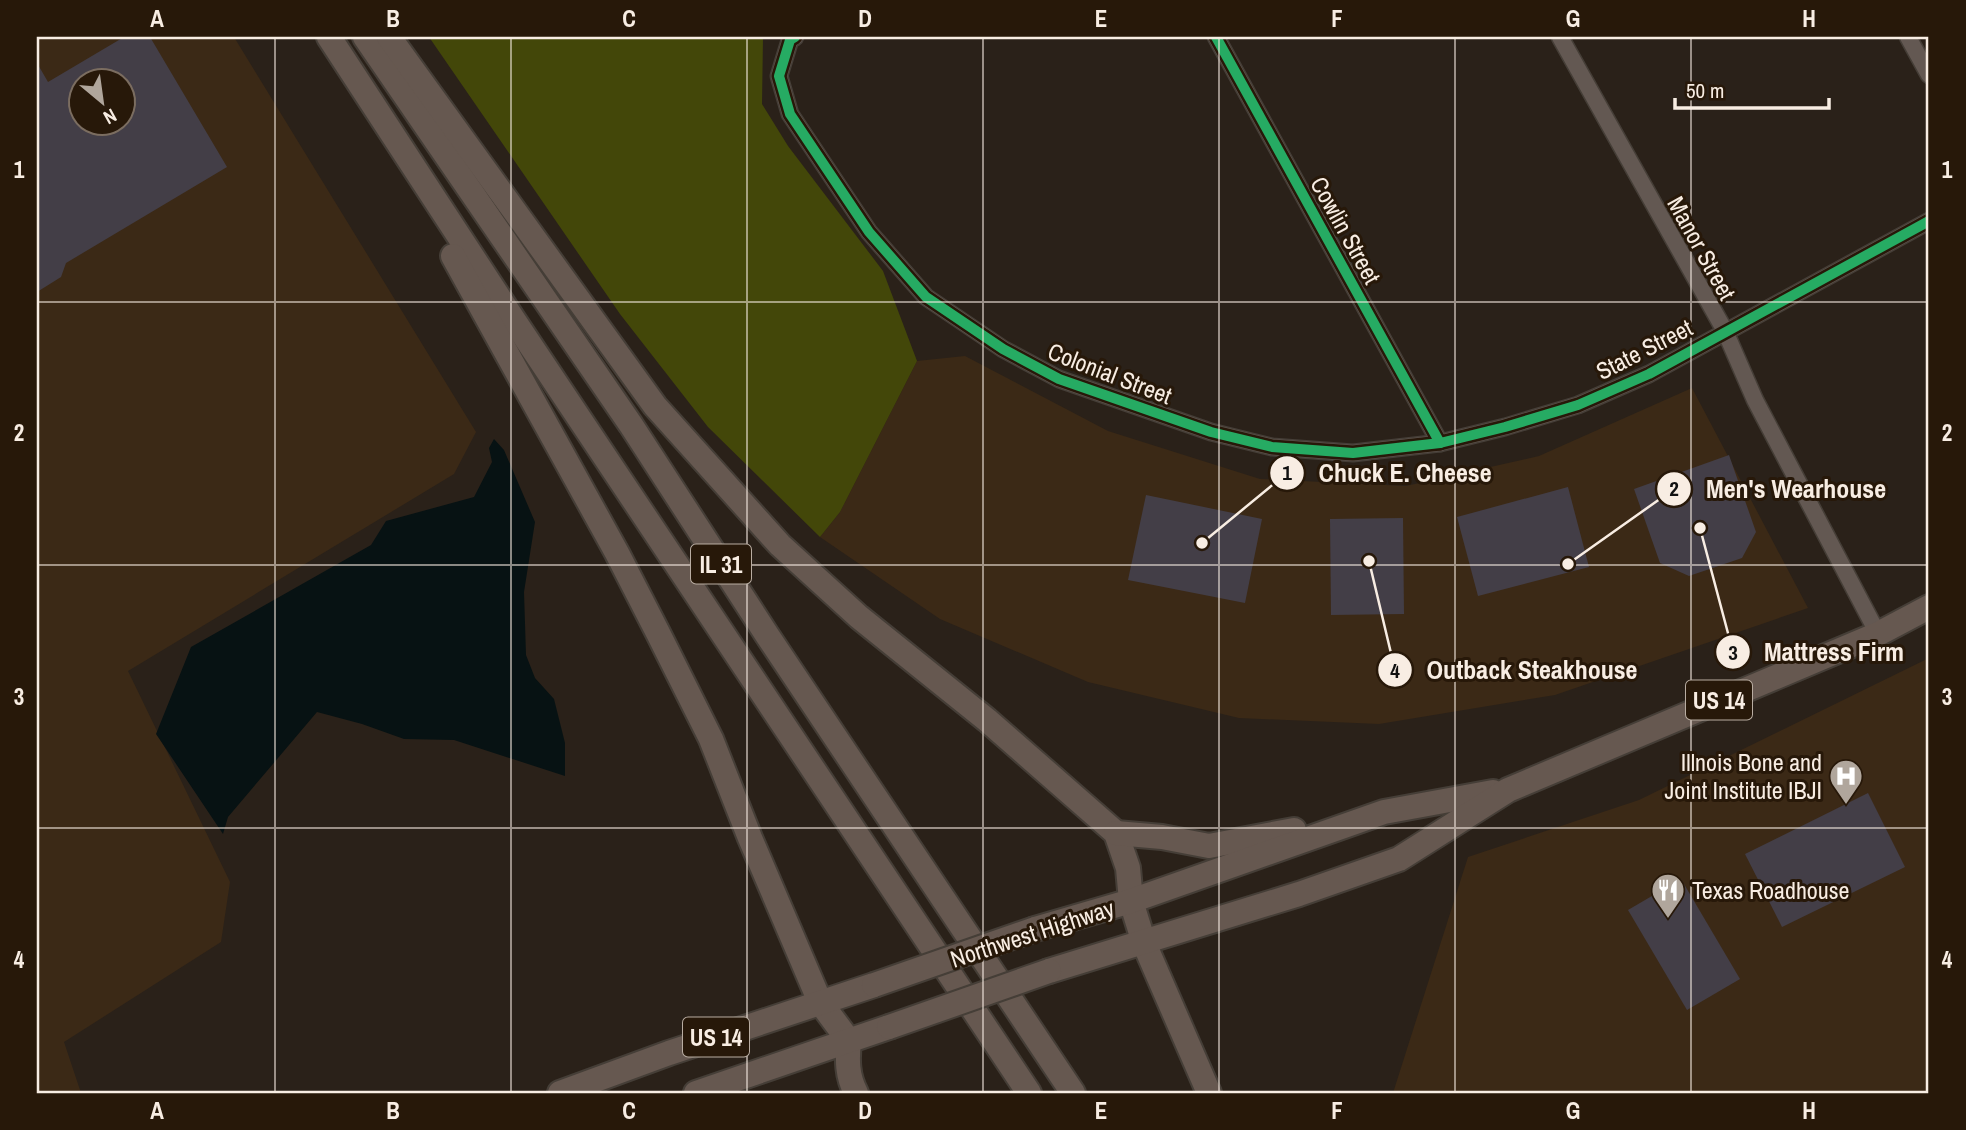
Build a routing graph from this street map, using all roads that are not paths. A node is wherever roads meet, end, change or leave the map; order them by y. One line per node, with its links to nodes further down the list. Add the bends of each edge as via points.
1 (328, 37): 19 (main road, via 526,386 658,633 711,739); 24 (main road, IL 31)
2 (365, 37): 25 (main road, IL 31, via 631,425)
3 (389, 37): 16 (main road, via 655,406 780,545)
4 (795, 37): 11 (street, Colonial Street, via 779,76 790,114 869,232 926,297 1003,349 1059,379 1211,432 1272,447 1353,453)
5 (1216, 37): 11 (street, Cowlin Street)
6 (1560, 37): 10 (street, Manor Street)
7 (1908, 37): 8 (street)
8 (1929, 75)
9 (1929, 221): 10 (street, State Street)
10 (1725, 331): 11 (street, State Street, via 1649,374 1578,404); 13 (street, Manor Street, via 1755,400)
11 (1440, 443)
12 (1929, 607): 13 (main road, Northwest Highway / US 14)
13 (1878, 634): 14 (main road, Northwest Highway / US 14)
14 (1508, 790): 15 (main road, Northwest Highway / US 14); 18 (main road, Northwest Highway / US 14, via 1399,859)
15 (1384, 812): 16 (main road, via 1209,846); 17 (main road, Northwest Highway / US 14)
16 (1116, 833): 17 (main road, via 1128,868)
17 (1131, 901): 18 (main road); 19 (main road, Northwest Highway / US 14, bridge)
18 (1144, 943): 20 (main road, Northwest Highway / US 14, bridge); 26 (main road)
19 (820, 1002): 20 (main road); 21 (main road, Northwest Highway / US 14)
20 (849, 1041): 22 (main road, Northwest Highway / US 14); 23 (main road, via 847,1062)
21 (560, 1093)
22 (696, 1093)
23 (856, 1093)
24 (1030, 1093)
25 (1073, 1093)
26 (1209, 1093)

